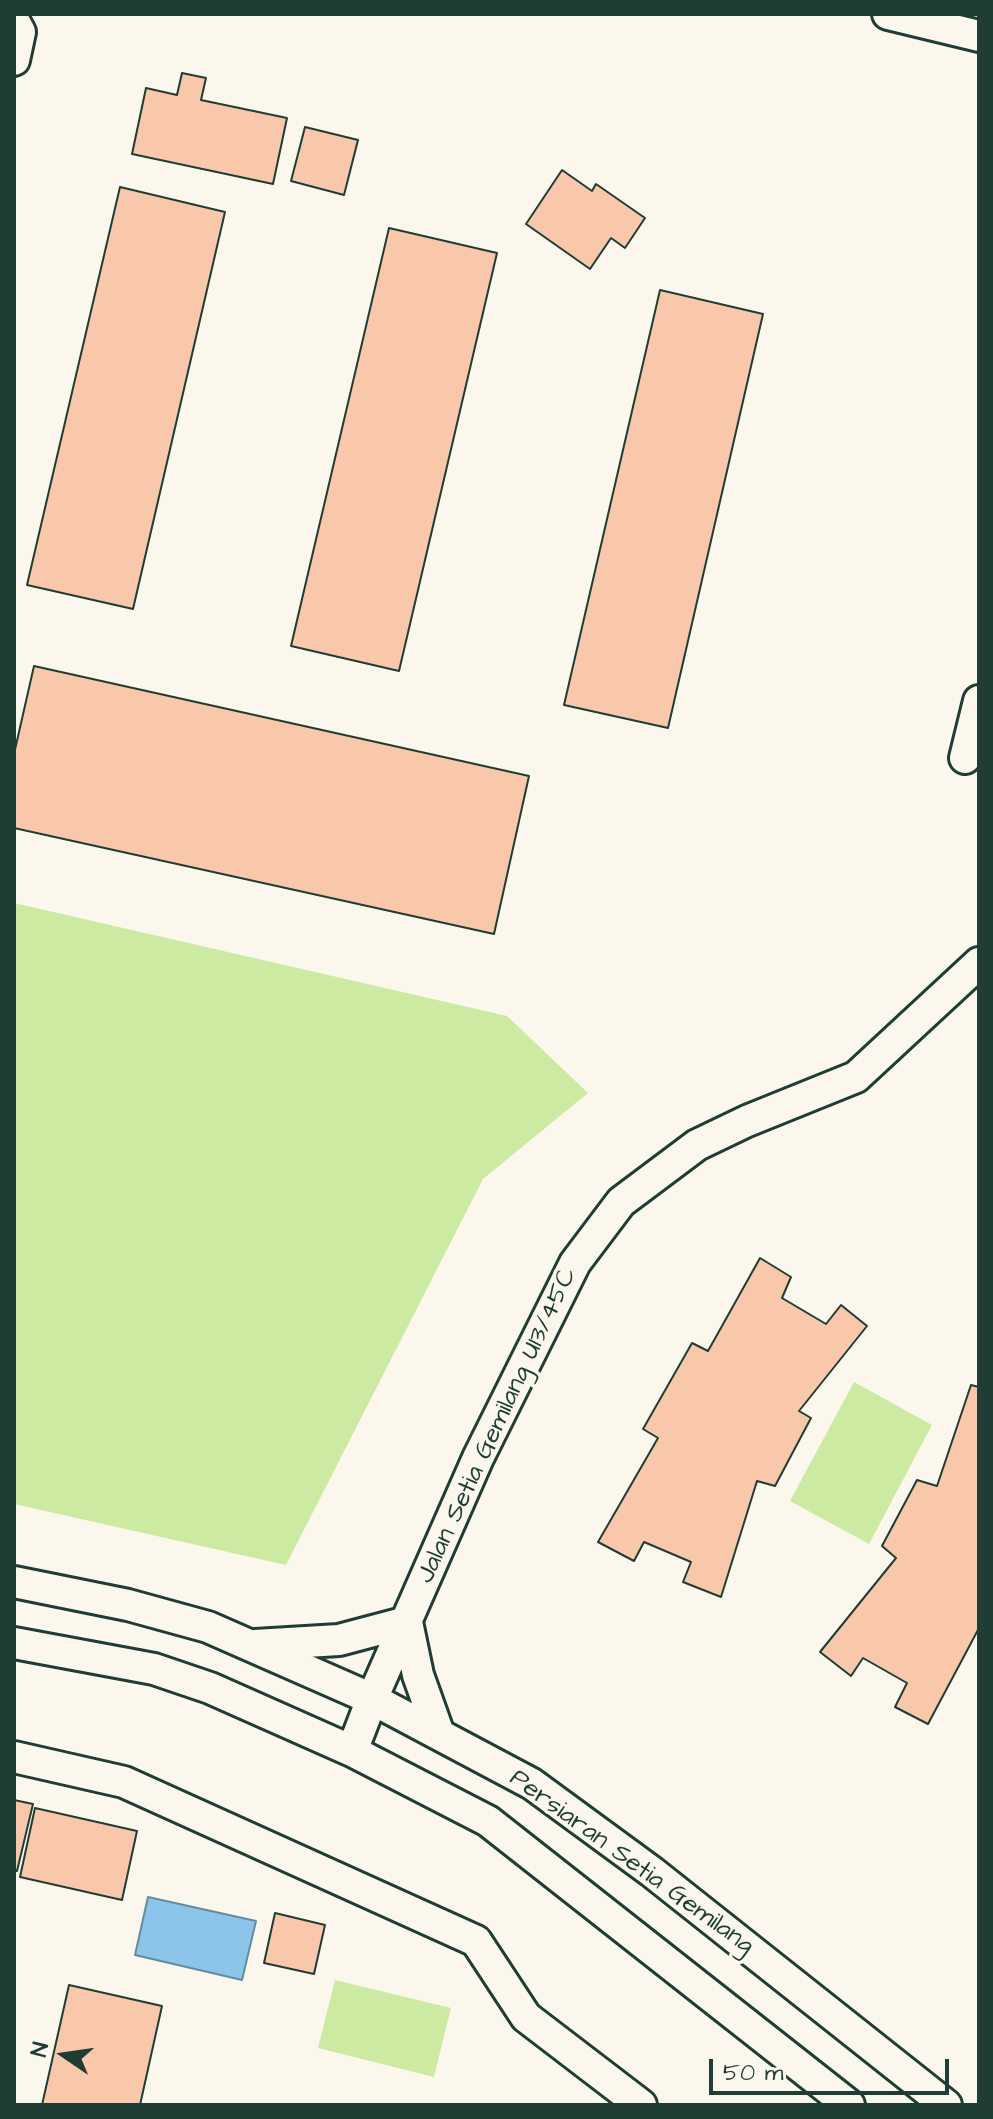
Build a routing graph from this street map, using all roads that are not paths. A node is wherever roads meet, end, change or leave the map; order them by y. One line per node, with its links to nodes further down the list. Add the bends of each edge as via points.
1 (888, 14): 3 (street)
2 (14, 21): 4 (street, via 20,32)
3 (979, 36)
4 (14, 60)
5 (979, 701): 6 (street)
6 (965, 758)
7 (979, 963): 9 (street, Jalan Setia Gemilang U13/45C, via 856,1077 697,1145 621,1202 575,1263 478,1458)
8 (14, 1582): 11 (street, Persiaran Setia Gemilang, via 128,1605)
9 (407, 1622): 11 (street, via 339,1640); 12 (street, Jalan Setia Gemilang U13/45C); 13 (street)
10 (14, 1643): 14 (street, Persiaran Setia Gemilang, via 154,1669)
11 (250, 1645): 12 (street, Persiaran Setia Gemilang)
12 (372, 1699): 13 (street, Persiaran Setia Gemilang); 14 (street, Jalan Setia Gemilang U13/45C)
13 (439, 1734): 18 (street, Persiaran Setia Gemilang, via 532,1784 640,1863)
14 (352, 1751): 17 (street, Persiaran Setia Gemilang, via 488,1821)
15 (14, 1757): 16 (street, via 124,1782 476,1941 526,2017)
16 (641, 2105)
17 (849, 2105)
18 (946, 2105)

